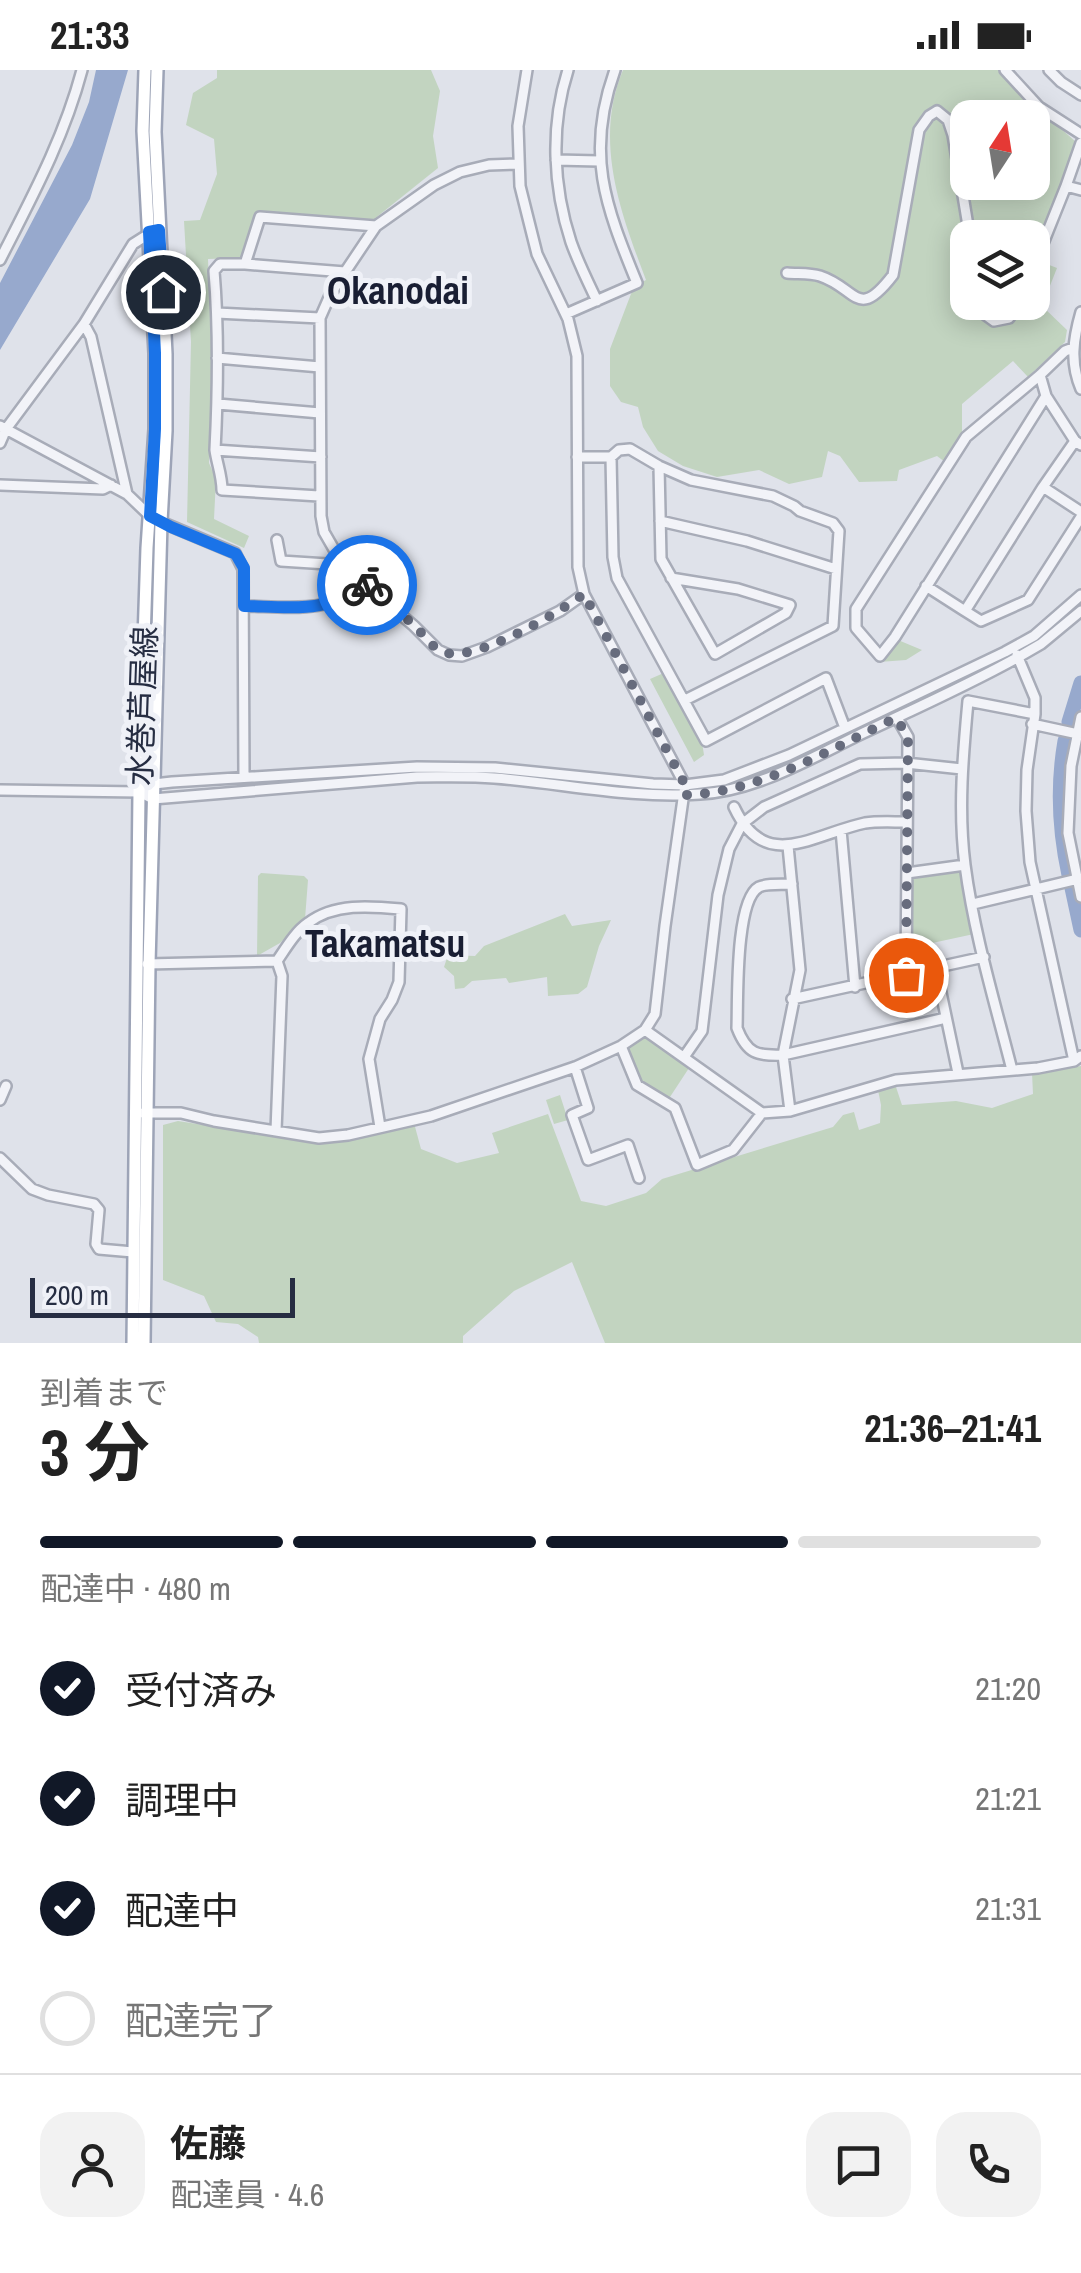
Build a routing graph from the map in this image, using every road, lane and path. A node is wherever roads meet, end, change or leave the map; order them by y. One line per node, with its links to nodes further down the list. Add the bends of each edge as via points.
1 (69, 70): 2 (street)
2 (82, 70): 22 (street, via 56,149)
3 (145, 70): 21 (main road, 水巻芦屋線, via 142,131)
4 (157, 70): 21 (main road, 水巻芦屋線)
5 (526, 70): 15 (street)
6 (568, 70): 13 (street)
7 (615, 70): 14 (street)
8 (1005, 70): 11 (street, via 1039,106)
9 (1049, 70): 10 (street)
10 (1081, 95)
11 (1081, 134)
12 (1081, 142): 16 (street)
13 (556, 160): 14 (street); 26 (street, via 572,244)
14 (599, 160): 26 (street, via 616,233 637,283)
15 (517, 164): 19 (street, via 460,172); 29 (street, via 537,254)
16 (1066, 186): 17 (street); 20 (street)
17 (1081, 190)
18 (967, 220): 25 (street, via 953,135 937,111 918,130 892,276 879,292 867,300 852,297 818,275)
19 (376, 226): 23 (street, via 260,217); 24 (street)
20 (1050, 226)
21 (154, 231): 31 (street, via 133,244); 54 (main road, 水巻芦屋線)
22 (0, 260)
23 (245, 264): 24 (street); 28 (street, via 220,264 214,271)
24 (345, 272): 30 (street)
25 (788, 273)
26 (596, 301): 29 (street)
27 (1081, 312): 32 (street)
28 (217, 313): 30 (street); 33 (street)
29 (566, 314): 45 (street, via 577,356)
30 (320, 318): 34 (street)
31 (84, 324): 40 (street); 51 (street)
32 (1073, 348): 35 (street); 36 (street)
33 (217, 358): 34 (street); 38 (street)
34 (320, 367): 39 (street)
35 (1040, 375): 37 (street); 61 (street, via 966,437 856,609 856,628 880,656)
36 (1081, 390)
37 (1046, 396): 42 (street); 61 (street)
38 (218, 404): 39 (street); 43 (street)
39 (320, 412): 44 (street)
40 (3, 427): 41 (street); 49 (street)
41 (0, 442)
42 (1078, 443): 50 (street)
43 (215, 450): 44 (street); 52 (street, via 222,490)
44 (320, 457): 52 (street)
45 (576, 457): 46 (street); 62 (street)
46 (611, 457): 47 (street, via 630,449); 70 (street, via 617,578)
47 (659, 466): 55 (street); 58 (street, via 690,480 773,496 833,524 840,531)
48 (0, 485): 49 (street)
49 (111, 485): 51 (street)
50 (1043, 487): 53 (street); 67 (street)
51 (128, 494): 54 (street)
52 (319, 496): 57 (street, via 324,532)
53 (1081, 514): 67 (street, via 1028,600 981,622)
54 (155, 519): 64 (street, via 236,554 244,568); 79 (main road, 水巻芦屋線); 82 (main road, 水巻芦屋線)
55 (660, 521): 58 (street); 60 (street, via 660,559)
56 (277, 540): 57 (street, via 281,561)
57 (343, 565): 59 (street)
58 (836, 568): 70 (street, via 833,626)
59 (360, 578): 62 (street, via 438,650 462,656 560,612); 64 (street, via 344,595 318,606)
60 (671, 578): 65 (street); 65 (street, via 714,654)
61 (926, 586): 67 (street)
62 (584, 594): 81 (street)
63 (1081, 595): 69 (street)
64 (244, 606): 78 (street)
65 (790, 606): 66 (street)
66 (804, 610)
67 (965, 612)
68 (1081, 612): 69 (street, via 1050,637)
69 (1016, 652): 72 (street); 73 (street, via 1034,698); 74 (street)
70 (685, 700): 74 (street, via 706,742 826,678)
71 (1081, 717): 75 (street)
72 (896, 718): 76 (street, via 908,737); 81 (street, via 764,778 704,794)
73 (1034, 719): 75 (street); 77 (street, via 968,701); 93 (street, via 1026,811)
74 (845, 728): 81 (street)
75 (1079, 734): 91 (street, via 1068,833)
76 (906, 764): 77 (street); 85 (street); 86 (street, via 860,764 764,807)
77 (962, 769): 89 (street)
78 (244, 777): 79 (street); 81 (street, via 460,766)
79 (154, 784): 82 (street); 83 (main road, 水巻芦屋線)
80 (0, 790): 82 (street)
81 (685, 790): 83 (street, via 651,795 460,776); 104 (street, via 656,1014)
82 (138, 792): 83 (street); 98 (main road, 水巻芦屋線)
83 (153, 798): 98 (main road, 水巻芦屋線)
84 (734, 806): 86 (street)
85 (905, 822): 87 (street); 90 (street)
86 (742, 824): 88 (street, via 766,843); 107 (street, via 718,895 702,1032)
87 (842, 830): 88 (street); 101 (street)
88 (788, 846): 92 (street)
89 (966, 865): 90 (street); 95 (street)
90 (907, 873): 100 (street)
91 (1079, 879): 93 (street); 94 (street)
92 (792, 884): 102 (street, via 800,970); 106 (street, via 760,887 742,919 737,1028 744,1044 762,1056)
93 (1035, 891): 95 (street); 108 (street)
94 (1081, 897)
95 (973, 904): 96 (street)
96 (984, 957): 99 (street); 110 (street)
97 (277, 960): 98 (street); 117 (street, via 308,923 337,909 401,909 399,982 369,1059); 118 (street, via 282,976)
98 (143, 964): 115 (main road, 水巻芦屋線)
99 (936, 969): 100 (street); 103 (street)
100 (906, 975): 101 (street)
101 (855, 987): 102 (street)
102 (792, 999): 106 (street)
103 (946, 1018): 106 (street); 111 (street)
104 (645, 1030): 105 (street); 107 (street)
105 (621, 1046): 109 (street); 116 (street, via 637,1085 675,1108 697,1164 732,1150)
106 (783, 1055): 114 (street)
107 (684, 1058): 116 (street)
108 (1078, 1059): 110 (street)
109 (575, 1067): 117 (street); 120 (street, via 588,1108 572,1115 588,1160 628,1145)
110 (1012, 1070): 111 (street)
111 (958, 1073): 114 (street, via 896,1080)
112 (6, 1086): 113 (street)
113 (0, 1100)
114 (790, 1110): 116 (street)
115 (141, 1113): 118 (street, via 181,1113); 121 (main road, 水巻芦屋線); 123 (main road, 水巻芦屋線)
116 (762, 1113)
117 (380, 1127): 118 (street, via 318,1138)
118 (276, 1132)
119 (0, 1158): 121 (street, via 32,1189 94,1204 99,1249)
120 (639, 1178)
121 (134, 1252): 122 (main road, 水巻芦屋線)
122 (132, 1343)
123 (144, 1343)

